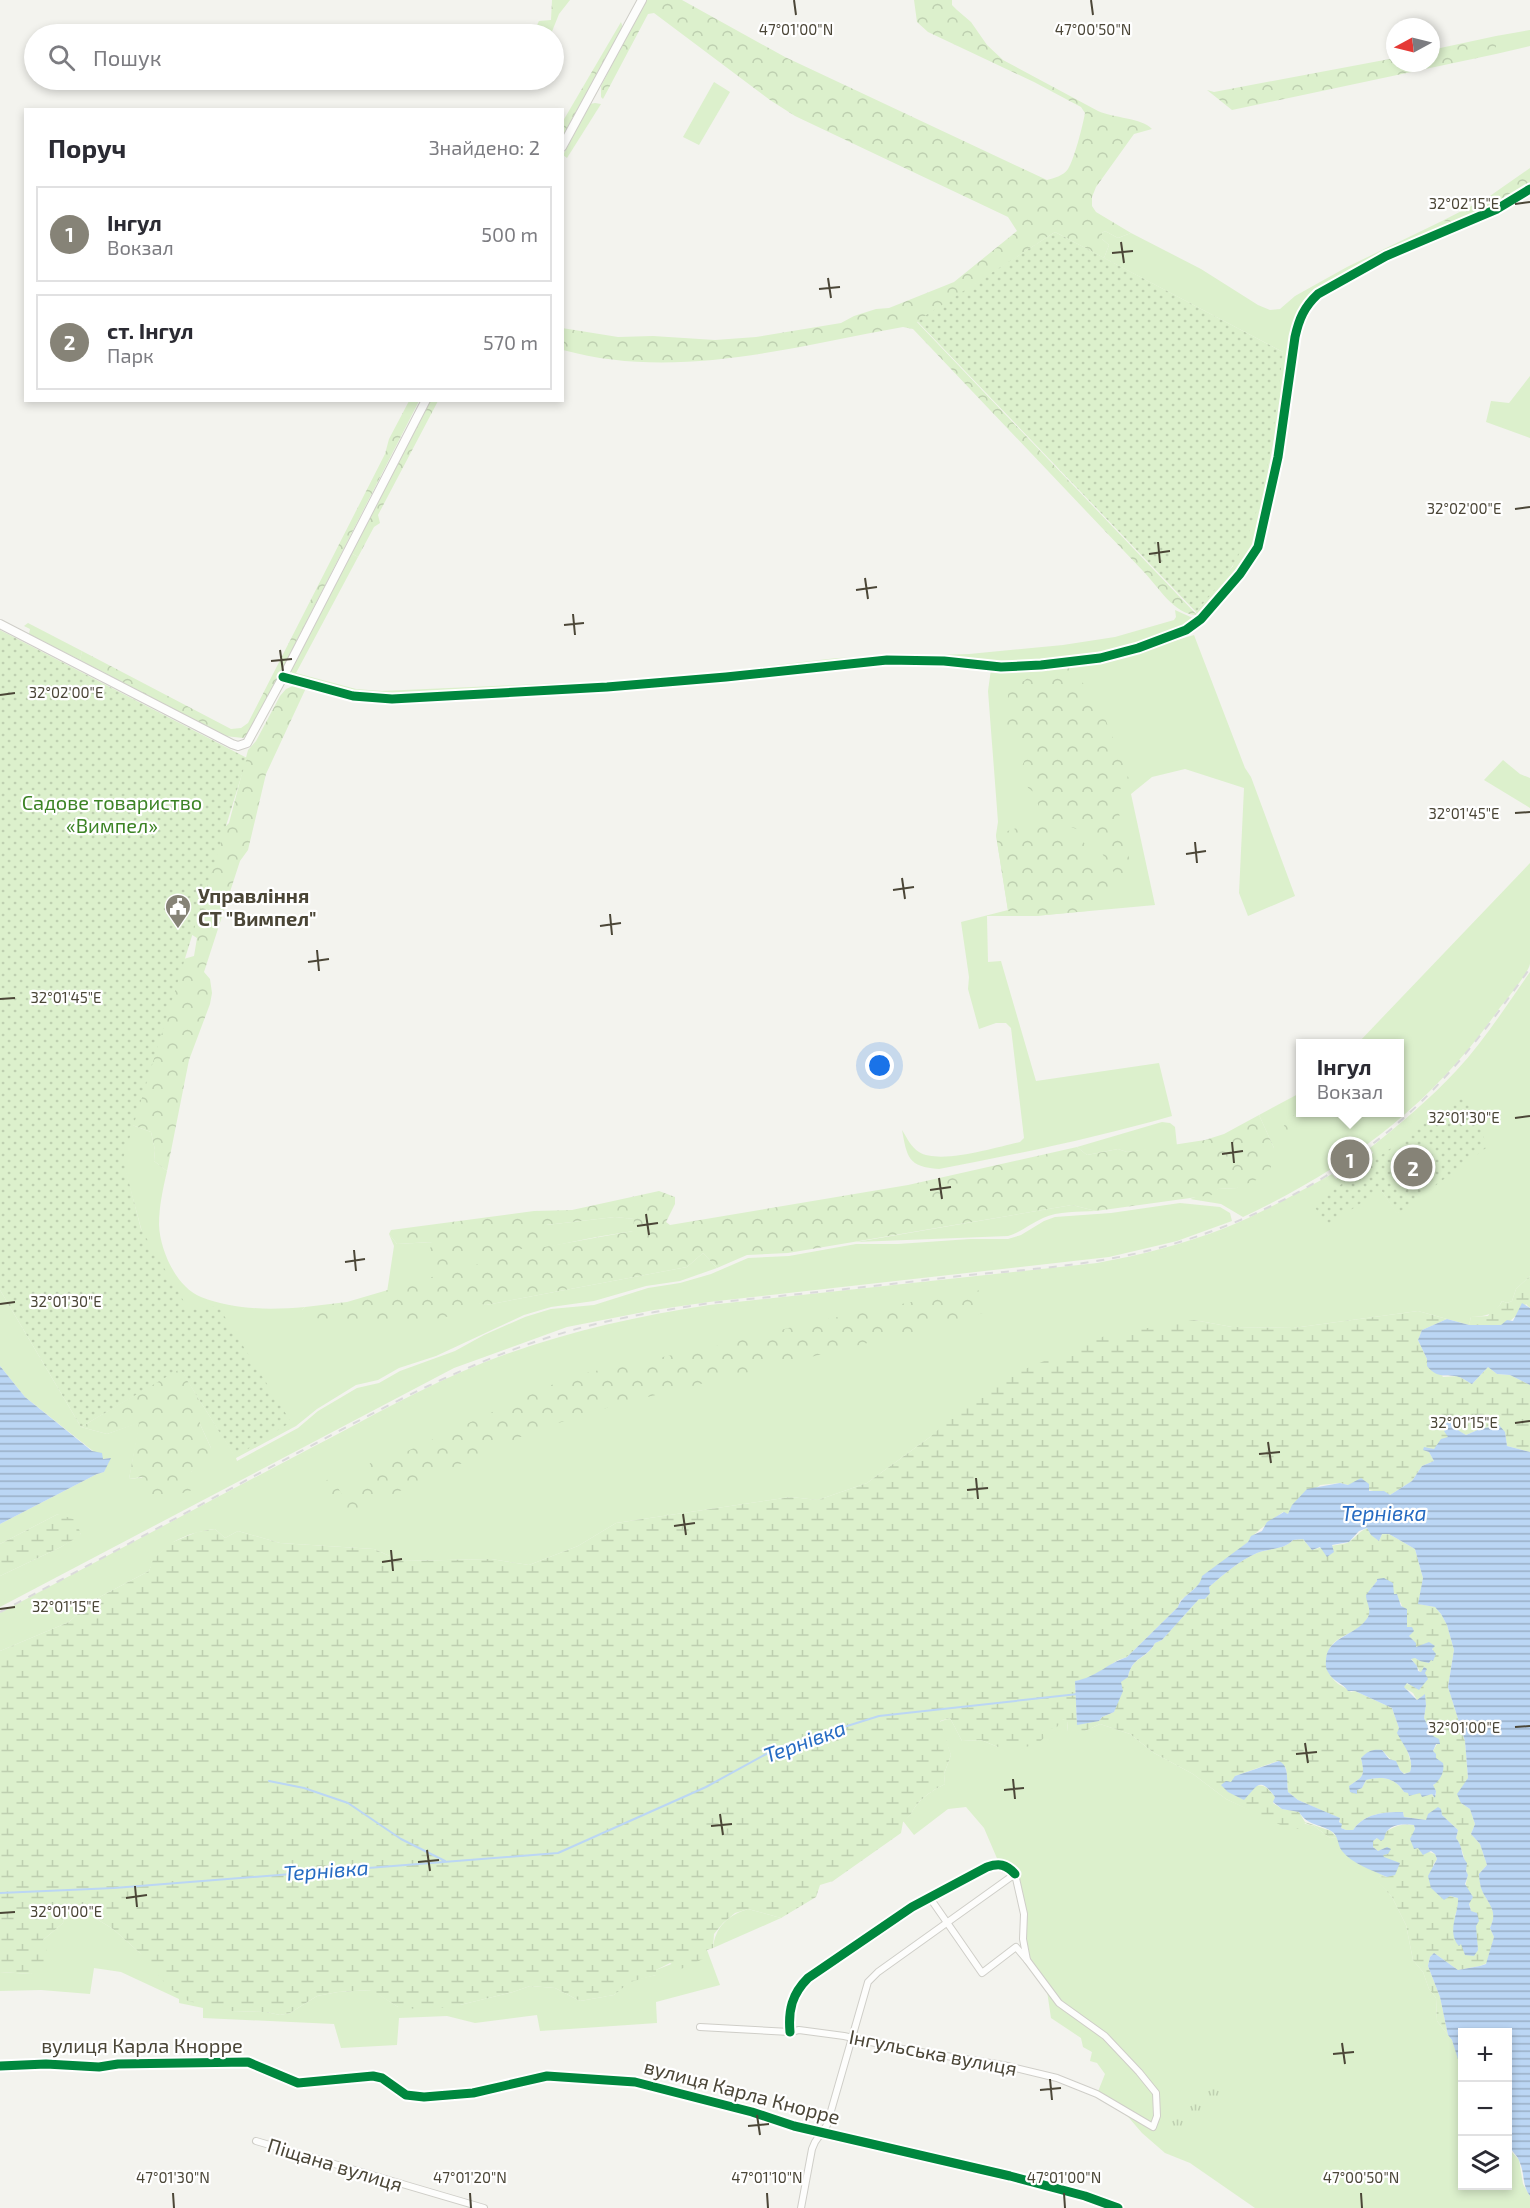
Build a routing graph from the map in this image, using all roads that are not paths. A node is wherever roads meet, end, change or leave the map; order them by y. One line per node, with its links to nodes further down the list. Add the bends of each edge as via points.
1 (642, 0): 2 (street)
2 (564, 143)
3 (1530, 189): 6 (street, via 1497,209 1386,256 1309,302 1295,337 1278,457 1258,547 1201,619 1180,632 1117,655 1041,665 1001,667 886,660 619,686 392,699 353,696)
4 (425, 402): 6 (street)
5 (0, 624): 6 (street, via 238,746 250,740)
6 (283, 677)
7 (1015, 1874): 8 (street, via 999,1863); 9 (street); 10 (street, via 1024,1914)
8 (930, 1898): 9 (street); 12 (street, via 808,1978 792,2001)
9 (946, 1924): 10 (street, via 982,1973 1016,1947); 13 (street, via 871,1978)
10 (1027, 1960): 13 (street, Інгульська вулиця, via 1059,2002 1105,2036 1156,2093 1157,2116 1153,2127 1097,2094 1057,2078)
11 (700, 2027): 12 (street, Інгульська вулиця)
12 (790, 2032): 13 (street, Інгульська вулиця)
13 (852, 2038): 15 (street)
14 (0, 2066): 15 (street, вулиця Карла Кнорре, via 249,2062 297,2083 373,2076 406,2095 424,2097 473,2093 547,2076 635,2082)
15 (823, 2133): 18 (street, via 812,2149); 19 (street, вулиця Карла Кнорре, via 1001,2174)
16 (255, 2141): 17 (street, Піщана вулиця)
17 (484, 2208)
18 (801, 2208)
19 (1118, 2208)

